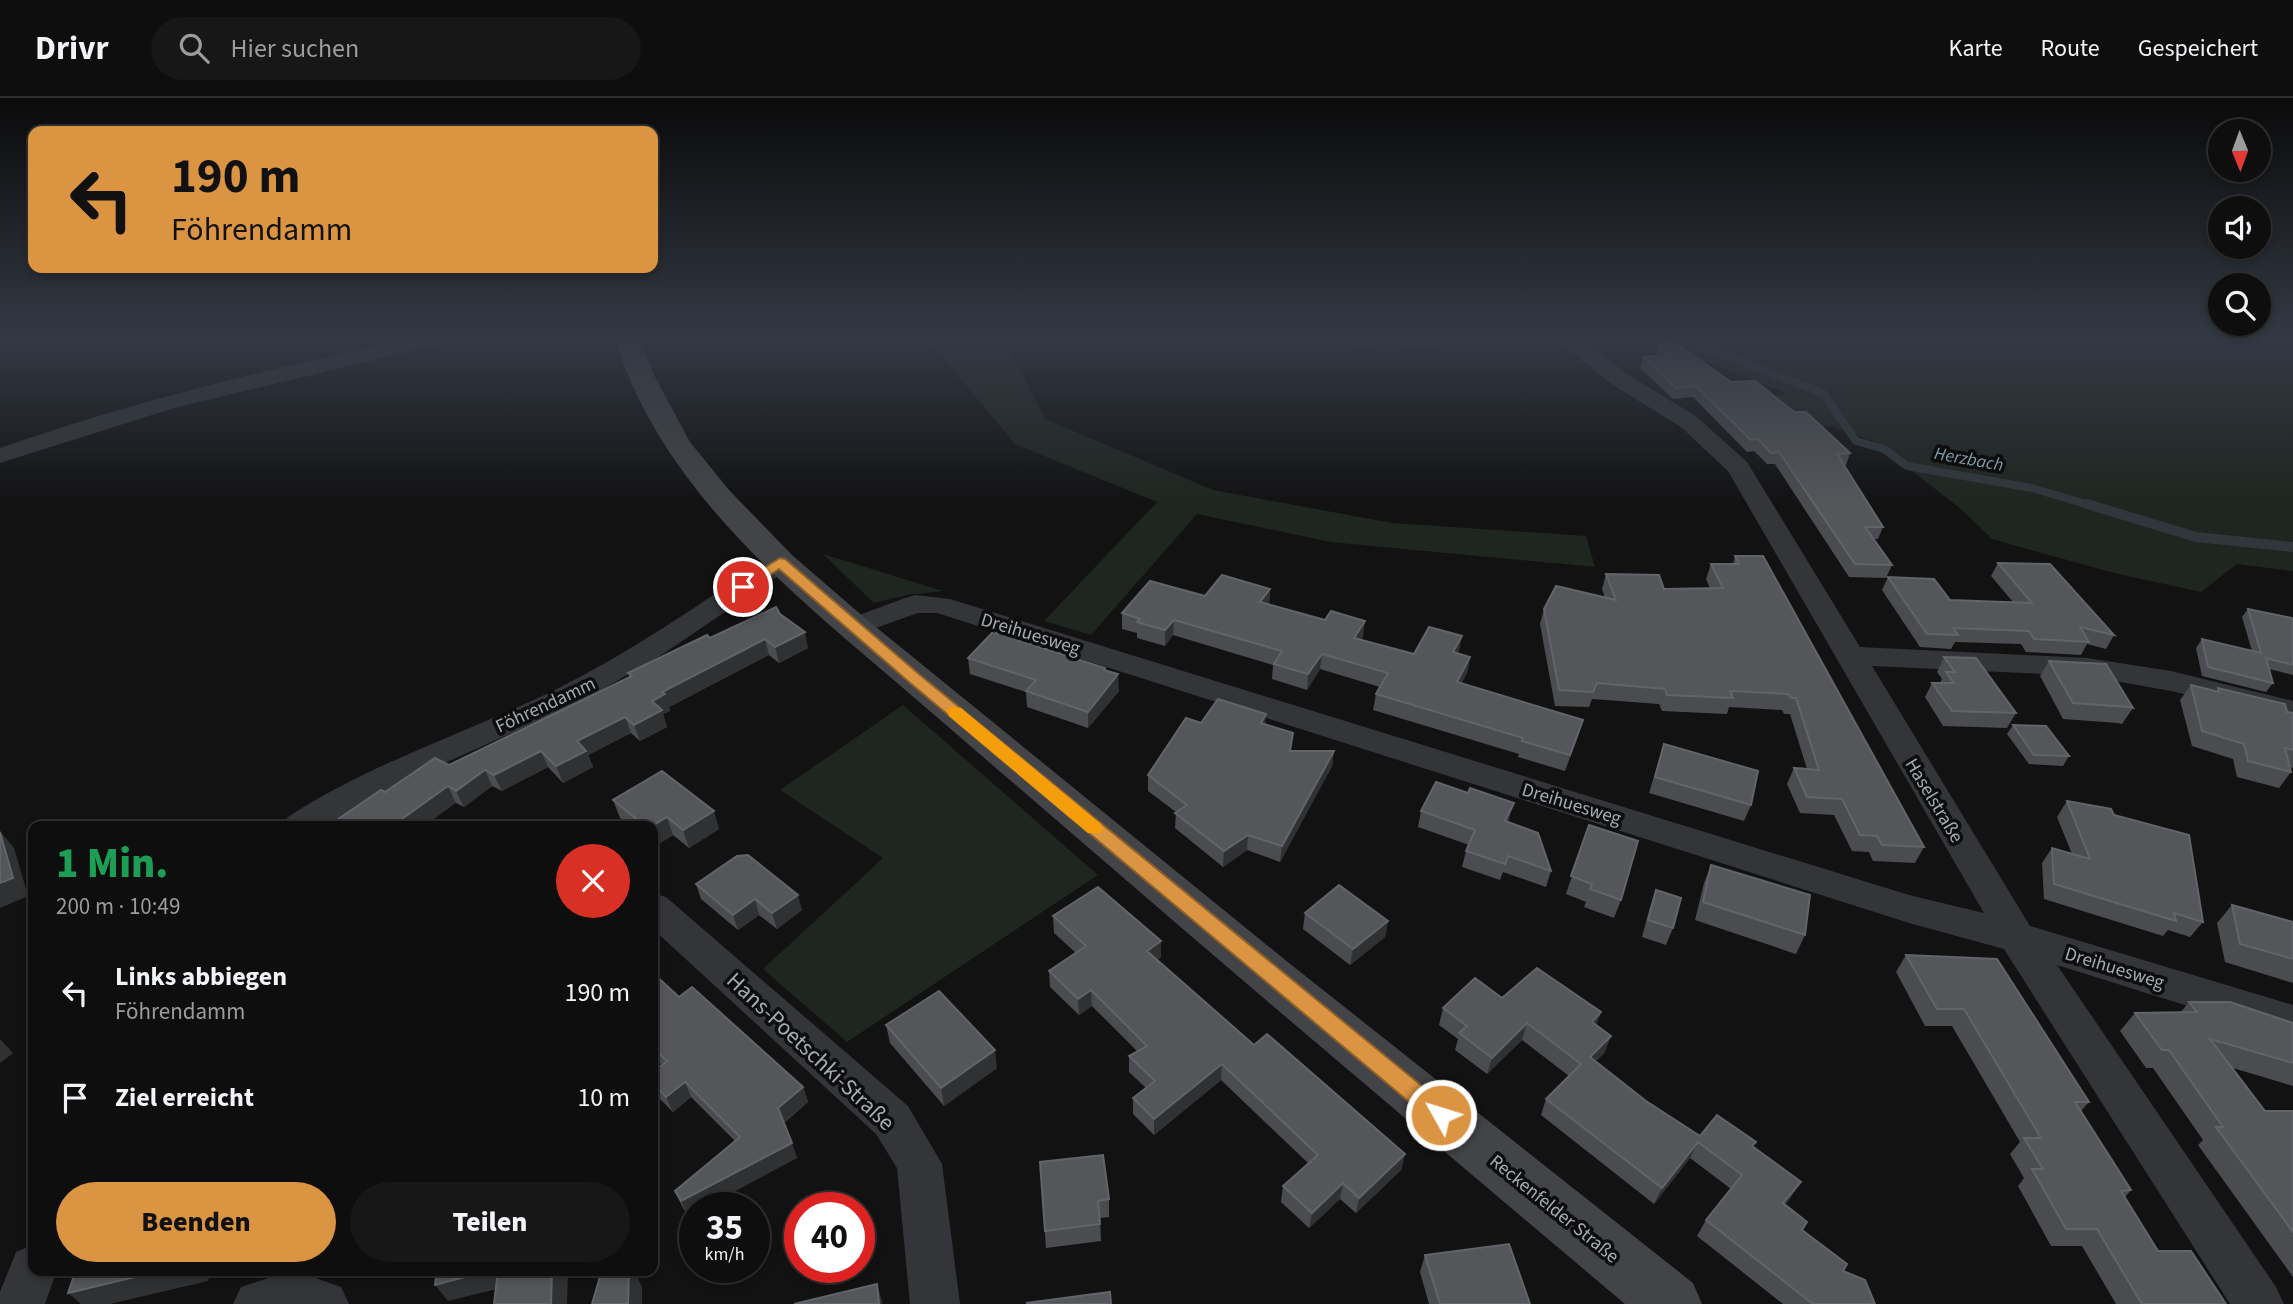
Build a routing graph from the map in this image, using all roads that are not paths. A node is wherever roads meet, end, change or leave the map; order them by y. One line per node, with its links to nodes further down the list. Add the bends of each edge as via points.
1 (206, 392): 4 (street)
2 (650, 392): 5 (street, Reckenfelder Straße, via 677,445 718,497)
3 (1641, 392): 7 (street, Haselstraße, via 1689,422 1738,467)
4 (0, 456)
5 (780, 562): 6 (street, Reckenfelder Straße); 9 (street, Föhrendamm, via 687,626 566,697 431,754 335,800)
6 (853, 627): 11 (street, Dreihuesweg, via 915,604 940,604 1909,909); 18 (street, Reckenfelder Straße)
7 (1849, 656): 8 (street, via 2087,667 2171,681); 11 (street, Haselstraße)
8 (2293, 711)
9 (307, 821)
10 (658, 911): 17 (street, Hans-Poetschki-Straße, via 892,1119 919,1164)
11 (2017, 937): 12 (street, Dreihuesweg); 19 (street, Haselstraße)
12 (2293, 1022)
13 (30, 1276): 14 (street)
14 (20, 1304)
15 (258, 1304): 16 (street, via 293,1295)
16 (324, 1304)
17 (935, 1304)
18 (1672, 1304)
19 (2259, 1304)

